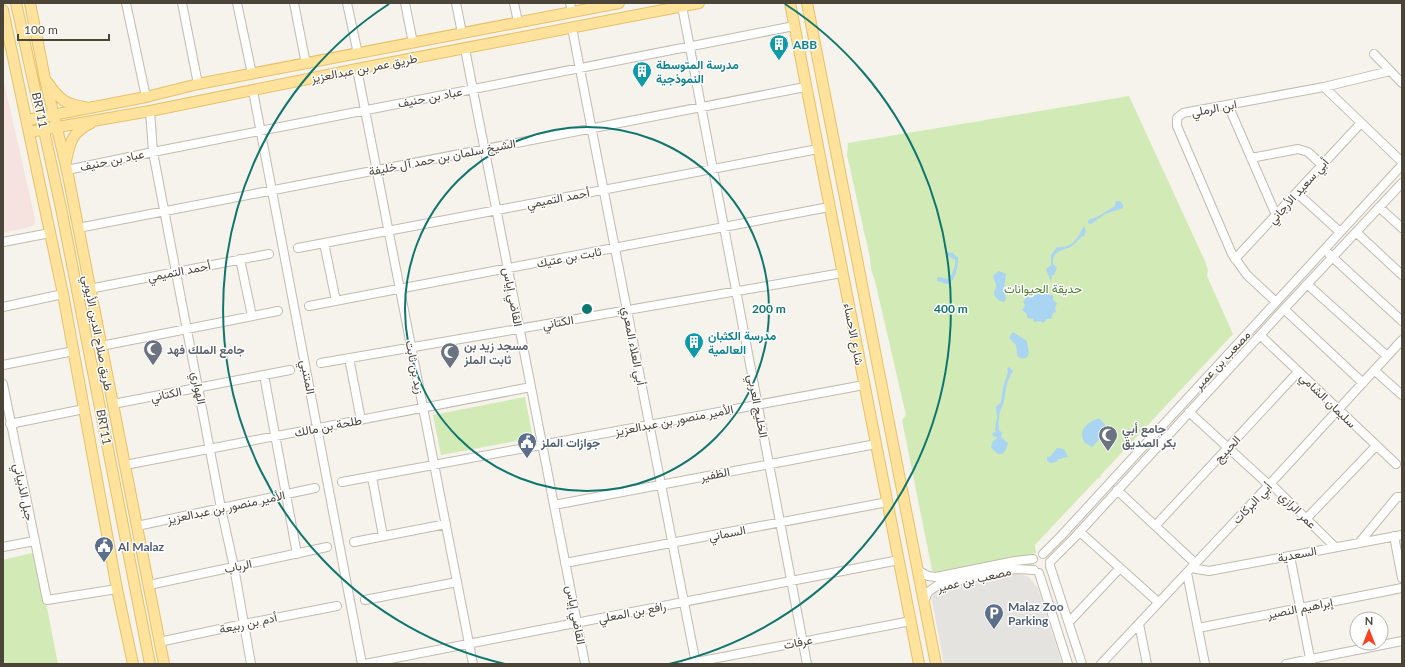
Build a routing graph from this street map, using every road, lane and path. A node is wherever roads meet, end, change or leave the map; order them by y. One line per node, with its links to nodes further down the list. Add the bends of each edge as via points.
1 (16, 3): 46 (main road, BRT11)
2 (30, 3): 32 (main road, طريق صلاح الدين الأيوبي)
3 (126, 3): 39 (street)
4 (182, 3): 34 (street)
5 (237, 3): 31 (street)
6 (294, 3): 27 (street)
7 (347, 3): 25 (street)
8 (405, 3): 22 (street)
9 (456, 3): 21 (street)
10 (514, 3): 18 (street)
11 (619, 3): 16 (main road, طريق عمر بن عبدالعزيز)
12 (698, 3): 15 (main road, طريق عمر بن عبدالعزيز)
13 (790, 3): 19 (main road, شارع الاحساء)
14 (807, 3): 185 (main road, شارع الاحساء)
15 (682, 6): 20 (main road, طريق عمر بن عبدالعزيز); 23 (street, الخليج العربي)
16 (571, 8): 18 (main road, طريق عمر بن عبدالعزيز)
17 (3, 10): 47 (main road)
18 (518, 22): 21 (main road, طريق عمر بن عبدالعزيز)
19 (794, 26): 23 (street, عباد بن حنيف); 35 (main road, شارع الاحساء)
20 (572, 28): 24 (main road, طريق عمر بن عبدالعزيز); 28 (street, أبي العلاء المعري)
21 (462, 33): 22 (main road, طريق عمر بن عبدالعزيز)
22 (413, 43): 25 (main road, طريق عمر بن عبدالعزيز)
23 (690, 46): 28 (street, عباد بن حنيف); 42 (street, الخليج العربي)
24 (464, 48): 29 (main road, طريق عمر بن عبدالعزيز); 37 (street, القاضي إياس)
25 (358, 54): 27 (main road, طريق عمر بن عبدالعزيز)
26 (1374, 54): 30 (street)
27 (306, 64): 31 (main road, طريق عمر بن عبدالعزيز)
28 (580, 68): 37 (street, عباد بن حنيف); 51 (street, أبي العلاء المعري)
29 (357, 69): 38 (main road, طريق عمر بن عبدالعزيز); 43 (street, زيد بن ثابت)
30 (1390, 71): 33 (street); 36 (street, ابن الرملي)
31 (252, 74): 34 (main road, طريق عمر بن عبدالعزيز)
32 (45, 79): 41 (main road, via 64,101); 45 (main road, طريق صلاح الدين الأيوبي)
33 (1402, 83)
34 (198, 84): 39 (main road, طريق عمر بن عبدالعزيز)
35 (805, 87): 42 (street, الشيخ سلمان بن حمد آل خليفة); 56 (main road, شارع الاحساء)
36 (1324, 87): 40 (street, ابن الرملي); 49 (street)
37 (472, 89): 43 (street, عباد بن حنيف); 55 (street, القاضي إياس)
38 (253, 91): 44 (main road, طريق عمر بن عبدالعزيز); 53 (street, المتنبي)
39 (146, 98): 41 (main road, طريق عمر بن عبدالعزيز)
40 (1228, 105): 58 (street); 89 (street, ابن الرملي, via 1181,114 1176,123)
41 (95, 107): 45 (main road, طريق عمر بن عبدالعزيز)
42 (701, 107): 51 (street, الشيخ سلمان بن حمد آل خليفة); 63 (street, الخليج العربي)
43 (365, 110): 53 (street, عباد بن حنيف); 64 (street, زيد بن ثابت)
44 (150, 112): 48 (main road, طريق عمر بن عبدالعزيز); 57 (street, الهواري)
45 (54, 115): 46 (main road, طريق عمر بن عبدالعزيز); 50 (main road, طريق صلاح الدين الأيوبي)
46 (42, 117): 47 (main road, طريق عمر بن عبدالعزيز); 52 (main road, BRT11)
47 (27, 120): 54 (main road)
48 (97, 121): 50 (main road, طريق عمر بن عبدالعزيز); 62 (main road, via 75,133 69,145)
49 (1361, 123): 59 (street); 60 (street, أبي سعيد الأرجاني)
50 (56, 127): 52 (main road, طريق عمر بن عبدالعزيز); 62 (main road, طريق صلاح الدين الأيوبي)
51 (592, 128): 55 (street, الشيخ سلمان بن حمد آل خليفة); 67 (street, أبي العلاء المعري)
52 (44, 129): 54 (main road, طريق عمر بن عبدالعزيز); 213 (main road, BRT11)
53 (260, 131): 57 (street, عباد بن حنيف); 66 (street, المتنبي)
54 (29, 132): 80 (main road)
55 (484, 149): 64 (street, الشيخ سلمان بن حمد آل خليفة); 71 (street, القاضي إياس)
56 (818, 149): 63 (street, أحمد التميمي); 69 (main road, شارع الاحساء)
57 (153, 152): 62 (street, عباد بن حنيف); 72 (street, الهواري)
58 (1251, 158): 60 (street, via 1298,149 1308,152); 73 (street)
59 (1402, 162)
60 (1322, 165): 68 (street, أبي سعيد الأرجاني)
61 (1402, 166): 78 (street, مصعب بن عمير)
62 (66, 168): 75 (main road, طريق صلاح الدين الأيوبي)
63 (713, 169): 67 (street, أحمد التميمي); 74 (street, الخليج العربي)
64 (377, 170): 66 (street, الشيخ سلمان بن حمد آل خليفة); 77 (street, زيد بن ثابت)
65 (1402, 182): 70 (street, مصعب بن عمير)
66 (272, 190): 72 (street, الشيخ سلمان بن حمد آل خليفة); 138 (street, المتنبي)
67 (604, 190): 71 (street, أحمد التميمي); 84 (street, أبي العلاء المعري)
68 (1297, 192): 73 (street, أبي سعيد الأرجاني); 78 (street)
69 (829, 207): 74 (street, ثابت بن عتيك); 92 (main road, شارع الاحساء)
70 (1379, 207): 76 (street); 79 (street, مصعب بن عمير)
71 (496, 210): 77 (street, أحمد التميمي); 90 (street, القاضي إياس)
72 (165, 211): 75 (street, الشيخ سلمان بن حمد آل خليفة); 91 (street, الهواري)
73 (1276, 215): 89 (street, أبي سعيد الأرجاني)
74 (724, 227): 84 (street, ثابت بن عتيك); 97 (street, الخليج العربي)
75 (78, 228): 95 (main road, طريق صلاح الدين الأيوبي)
76 (1402, 228)
77 (388, 230): 82 (street, أحمد التميمي); 96 (street, زيد بن ثابت)
78 (1340, 232): 85 (street, مصعب بن عمير)
79 (1356, 232): 87 (street, مصعب بن عمير); 93 (street)
80 (50, 233): 81 (street); 98 (main road)
81 (3, 242)
82 (324, 243): 83 (street, أحمد التميمي); 99 (street)
83 (298, 248)
84 (615, 248): 90 (street, ثابت بن عتيك); 104 (street, أبي العلاء المعري)
85 (1324, 250): 87 (street); 100 (street, مصعب بن عمير)
86 (268, 254): 88 (street, أحمد التميمي)
87 (1332, 257): 94 (street, مصعب بن عمير); 107 (street)
88 (240, 259): 91 (street, أحمد التميمي); 106 (street)
89 (1235, 259): 100 (street, ابن الرملي)
90 (508, 268): 96 (street, ثابت بن عتيك); 109 (street, القاضي إياس)
91 (176, 272): 95 (street, أحمد التميمي); 108 (street, الهواري)
92 (842, 273): 97 (street, الكتاني); 125 (main road, شارع الاحساء)
93 (1402, 275)
94 (1307, 284): 103 (street, مصعب بن عمير); 115 (street)
95 (89, 288): 112 (main road, طريق صلاح الدين الأيوبي)
96 (400, 289): 99 (street, ثابت بن عتيك); 113 (street, زيد بن ثابت)
97 (736, 291): 104 (street, الكتاني); 130 (street, الخليج العربي)
98 (63, 294): 102 (street); 114 (main road)
99 (336, 301): 101 (street, ثابت بن عتيك)
100 (1276, 302): 176 (street, مصعب بن عمير)
101 (310, 306)
102 (3, 307)
103 (1284, 309): 110 (street, مصعب بن عمير); 123 (street)
104 (627, 310): 109 (street, الكتاني); 137 (street, أبي العلاء المعري)
105 (278, 311): 106 (street)
106 (252, 316): 108 (street)
107 (1402, 321)
108 (187, 329): 112 (street); 126 (street, الهواري)
109 (520, 329): 113 (street, الكتاني); 127 (street, القاضي إياس)
110 (1260, 335): 121 (street, سليمان الشامي); 134 (street, مصعب بن عمير)
111 (1402, 340): 115 (street, أبي البركات)
112 (101, 346): 129 (main road, طريق صلاح الدين الأيوبي)
113 (411, 348): 116 (street, الكتاني); 131 (street, زيد بن ثابت)
114 (74, 352): 118 (street); 133 (main road)
115 (1387, 356): 120 (street, أبي البركات)
116 (349, 358): 117 (street, الكتاني); 135 (street)
117 (321, 363)
118 (3, 366)
119 (290, 370): 122 (street, الكتاني)
120 (1374, 370): 123 (street, أبي البركات); 128 (street)
121 (1298, 372): 132 (street, سليمان الشامي); 144 (street, الحبيج)
122 (264, 375): 126 (street, الكتاني); 139 (street)
123 (1363, 383): 132 (street, أبي البركات)
124 (3, 384): 136 (street, جبل الذبياني)
125 (864, 385): 130 (street, الأمير منصور بن عبدالعزيز); 140 (main road, شارع الاحساء)
126 (198, 387): 129 (street, الكتاني); 143 (street, الهواري)
127 (531, 387): 131 (street, طلحة بن مالك); 141 (street, القاضي إياس)
128 (1402, 396)
129 (113, 404): 147 (main road, طريق صلاح الدين الأيوبي)
130 (758, 405): 137 (street, الأمير منصور بن عبدالعزيز); 145 (street, الخليج العربي)
131 (423, 408): 135 (street, طلحة بن مالك); 148 (street, زيد بن ثابت)
132 (1337, 409): 142 (street, سليمان الشامي); 152 (street, أبي البركات)
133 (84, 410): 136 (street); 192 (main road)
134 (1189, 412): 144 (street, عمر الرازي); 154 (street, مصعب بن عمير)
135 (361, 420): 138 (street, طلحة بن مالك)
136 (10, 424): 168 (street, جبل الذبياني)
137 (650, 425): 141 (street, الأمير منصور بن عبدالعزيز); 151 (street, أبي العلاء المعري)
138 (317, 428): 139 (street, طلحة بن مالك); 216 (street, المتنبي)
139 (275, 436): 143 (street, طلحة بن مالك); 155 (street)
140 (876, 444): 145 (street, الظفير); 157 (main road, شارع الاحساء)
141 (542, 445): 148 (street, الأمير منصور بن عبدالعزيز); 158 (street, القاضي إياس)
142 (1376, 446): 146 (street, سليمان الشامي); 160 (street)
143 (210, 448): 147 (street, طلحة بن مالك); 159 (street, الهواري)
144 (1228, 448): 152 (street, عمر الرازي); 163 (street, الحبيج)
145 (769, 464): 151 (street, الظفير); 161 (street, الخليج العربي)
146 (1396, 464)
147 (125, 465): 164 (main road, طريق صلاح الدين الأيوبي)
148 (434, 465): 149 (street, الأمير منصور بن عبدالعزيز); 162 (street, زيد بن ثابت)
149 (372, 476): 150 (street, الأمير منصور بن عبدالعزيز); 167 (street)
150 (342, 482)
151 (661, 485): 158 (street, الظفير); 170 (street, أبي العلاء المعري)
152 (1269, 485): 160 (street, عمر الرازي); 184 (street, أبي البركات)
153 (315, 488): 155 (street, الأمير منصور بن عبدالعزيز)
154 (1117, 490): 163 (street); 165 (street, مصعب بن عمير)
155 (286, 494): 159 (street, الأمير منصور بن عبدالعزيز); 175 (street)
156 (1402, 497): 171 (street, via 1397,497)
157 (888, 502): 161 (street, السماني); 179 (main road, شارع الاحساء)
158 (554, 505): 180 (street, القاضي إياس)
159 (221, 508): 164 (street, الأمير منصور بن عبدالعزيز); 182 (street, الهواري)
160 (1307, 518): 174 (street, عمر الرازي)
161 (780, 522): 170 (street, السماني); 188 (street, الخليج العربي)
162 (446, 524): 167 (street); 190 (street, زيد بن ثابت)
163 (1156, 525): 184 (street)
164 (137, 526): 191 (main road, طريق صلاح الدين الأيوبي)
165 (1080, 532): 181 (street, مصعب بن عمير); 183 (street)
166 (1398, 535): 171 (street, السعدية); 187 (street)
167 (384, 536): 169 (street)
168 (34, 541): 172 (street); 192 (street, جبل الذبياني, via 47,600)
169 (354, 542)
170 (673, 543): 180 (street, السماني); 195 (street, أبي العلاء المعري)
171 (1359, 543): 174 (street, السعدية)
172 (3, 547)
173 (327, 547): 175 (street, الرباب)
174 (1335, 547): 177 (street, السعدية)
175 (297, 554): 182 (street, الرباب)
176 (1043, 554): 178 (street, مصعب بن عمير); 181 (street, via 1048,557)
177 (1290, 556): 184 (street, السعدية, via 1209,571); 199 (street)
178 (1033, 559): 186 (street, via 1031,564); 189 (street, مصعب بن عمير, via 1015,561)
179 (899, 560): 188 (street, رافع بن المعلي); 200 (main road, شارع الاحساء)
180 (565, 563): 202 (street, القاضي إياس)
181 (1050, 564): 186 (street, مصعب بن عمير, via 1047,571); 201 (street)
182 (234, 567): 191 (street, الرباب); 203 (street, الهواري)
183 (1120, 568): 196 (street); 201 (street)
184 (1191, 568): 196 (street, أبي البركات); 205 (street)
185 (918, 570): 189 (street, مصعب بن عمير); 197 (main road, شارع الاحساء)
186 (1036, 572): 189 (street, مصعب بن عمير, via 1015,570); 223 (street)
187 (1402, 578)
188 (791, 581): 195 (street, رافع بن المعلي); 206 (street, الخليج العربي)
189 (937, 581): 197 (street, مصعب بن عمير, via 928,592)
190 (457, 582): 194 (street); 209 (street, زيد بن ثابت)
191 (149, 585): 208 (main road, طريق صلاح الدين الأيوبي)
192 (116, 588): 212 (main road)
193 (1402, 588): 199 (street, إبراهيم النصير)
194 (365, 600)
195 (684, 602): 202 (street, رافع بن المعلي); 211 (street, أبي العلاء المعري)
196 (1158, 602): 204 (street, أبي البركات)
197 (924, 604): 222 (main road, شارع الاحساء)
198 (337, 606): 203 (street, أدم بن ربيعة)
199 (1300, 608): 205 (street, إبراهيم النصير); 210 (street)
200 (911, 620): 206 (street, عرفات); 221 (main road, شارع الاحساء)
201 (1069, 622): 224 (street)
202 (577, 623): 209 (street, رافع بن المعلي); 218 (street, القاضي إياس)
203 (244, 624): 208 (street, أدم بن ربيعة); 215 (street, الهواري)
204 (1139, 624): 225 (street, أبي البركات); 226 (street)
205 (1198, 628): 227 (street)
206 (802, 641): 211 (street, عرفات); 220 (street, الخليج العربي)
207 (1402, 641): 210 (street)
208 (159, 642): 214 (main road, طريق صلاح الدين الأيوبي)
209 (469, 644): 216 (street, رافع بن المعلي); 217 (street, زيد بن ثابت)
210 (1311, 662): 228 (street)
211 (696, 663): 219 (street, عرفات)
212 (132, 664)
213 (150, 664)
214 (164, 664)
215 (251, 664)
216 (364, 664)
217 (473, 664)
218 (585, 664)
219 (686, 664)
220 (807, 664)
221 (919, 664)
222 (936, 664)
223 (1068, 664)
224 (1082, 664)
225 (1101, 664)
226 (1147, 664)
227 (1205, 664)
228 (1286, 664)

